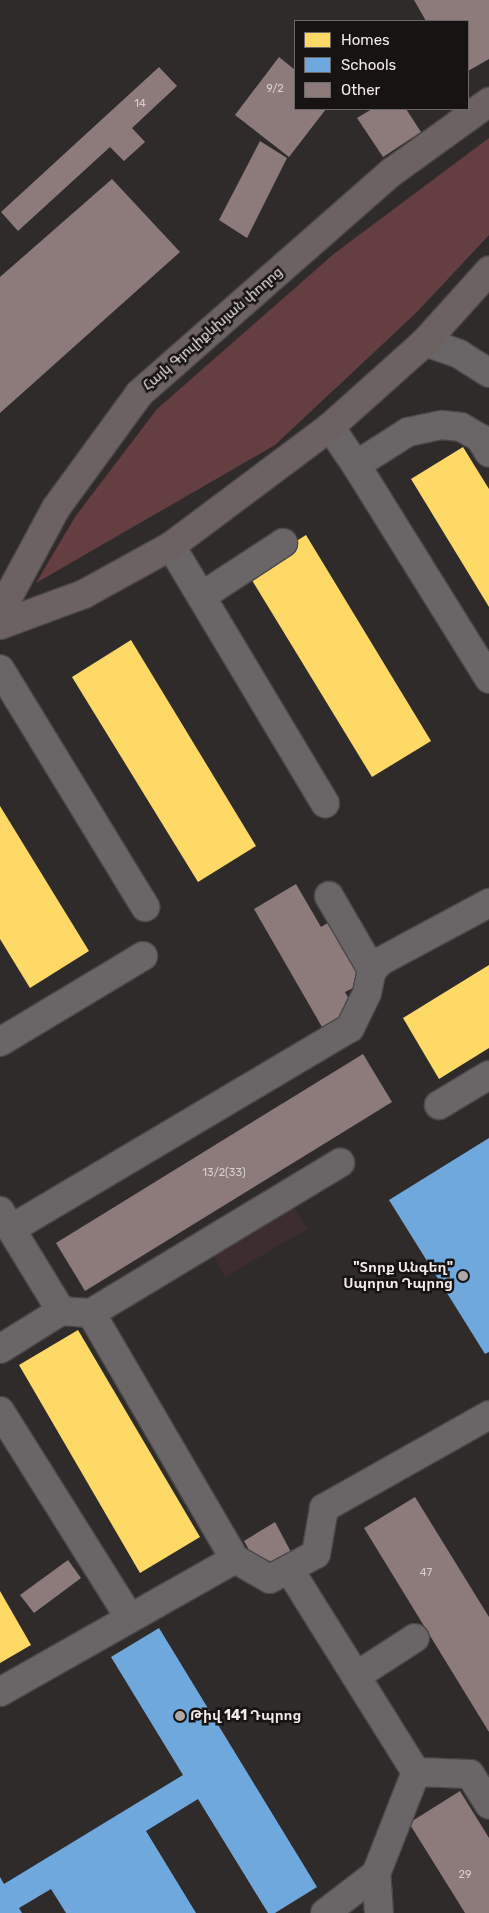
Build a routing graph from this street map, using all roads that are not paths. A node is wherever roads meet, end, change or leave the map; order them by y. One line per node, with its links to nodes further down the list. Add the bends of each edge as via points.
1 (489, 102): 11 (main road, Հայկ Գյուլիքևխյան փողոց, via 392,172 140,393 56,508)
2 (489, 271): 3 (main road)
3 (425, 342): 4 (street, via 459,354); 5 (main road)
4 (489, 373)
5 (330, 427): 7 (street); 9 (main road)
6 (489, 453): 7 (street, via 480,438 461,427 442,425 408,432)
7 (356, 465): 14 (street)
8 (283, 543): 10 (street)
9 (171, 546): 10 (street); 12 (main road, via 84,594)
10 (202, 596): 15 (street)
11 (0, 612)
12 (0, 625)
13 (0, 669): 18 (street)
14 (489, 679)
15 (325, 803)
16 (329, 896): 20 (street)
17 (489, 903): 20 (street, via 381,961)
18 (145, 907)
19 (143, 956): 21 (street)
20 (372, 970): 25 (street, via 366,993 350,1028)
21 (4, 1031)
22 (489, 1075): 23 (street)
23 (439, 1105)
24 (340, 1163): 27 (street)
25 (6, 1220): 26 (street)
26 (61, 1311): 27 (street); 28 (street)
27 (91, 1314): 31 (street)
28 (0, 1349)
29 (0, 1411): 33 (street)
30 (488, 1417): 32 (street, via 324,1508 316,1554)
31 (235, 1559): 32 (street, via 270,1580); 33 (street)
32 (290, 1569): 35 (street)
33 (130, 1618): 36 (street)
34 (415, 1638): 35 (street)
35 (356, 1676): 38 (street)
36 (0, 1692)
37 (480, 1769): 38 (street); 39 (street)
38 (416, 1772): 40 (street)
39 (489, 1805)
40 (376, 1874): 41 (street); 42 (street)
41 (325, 1913)
42 (379, 1913)

